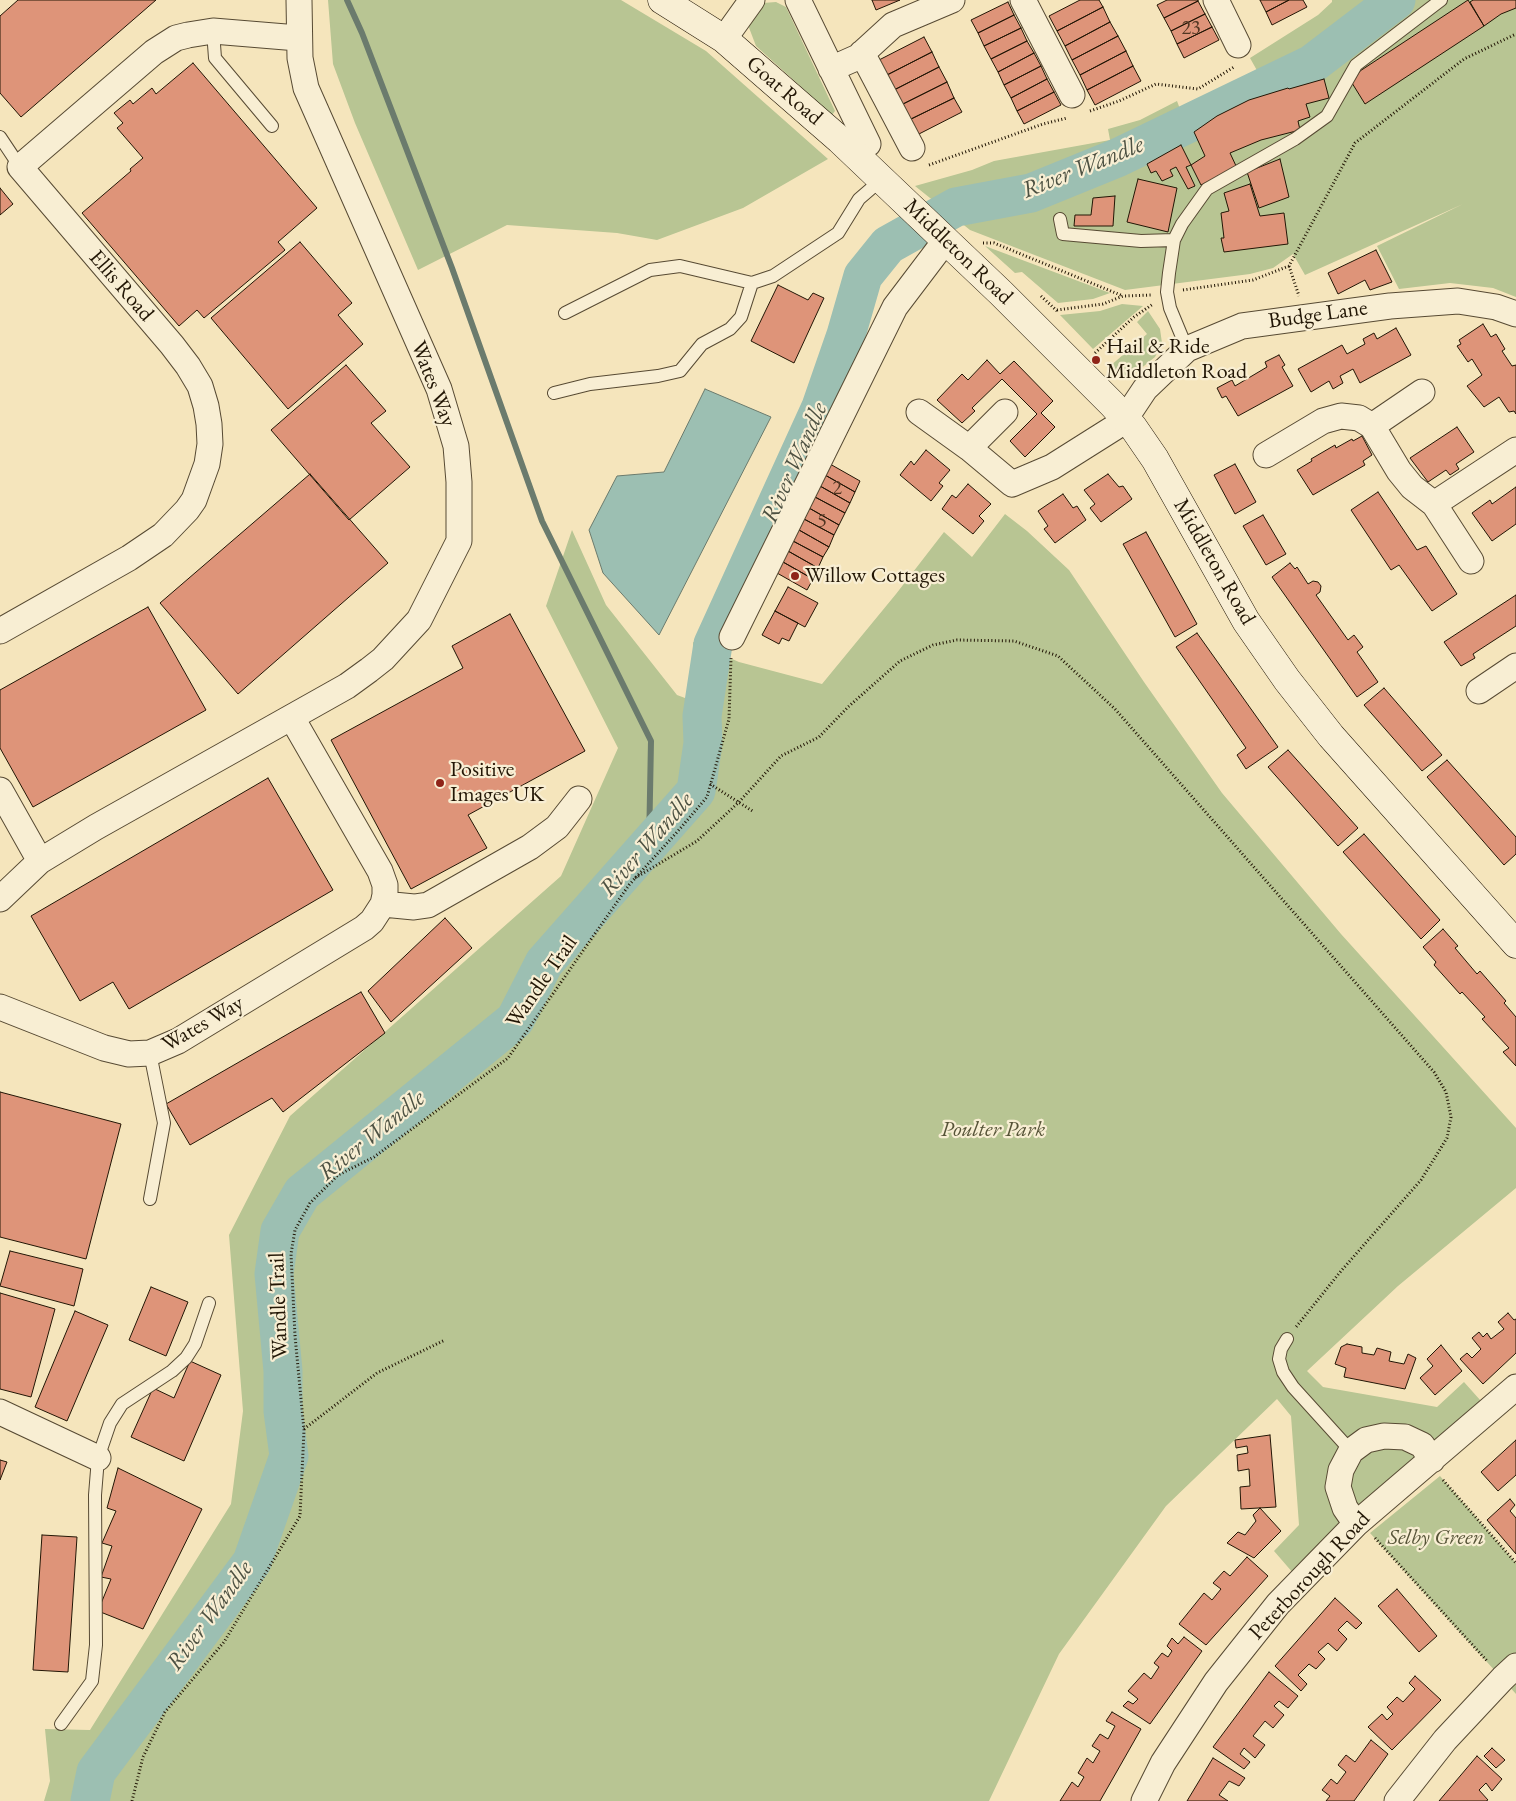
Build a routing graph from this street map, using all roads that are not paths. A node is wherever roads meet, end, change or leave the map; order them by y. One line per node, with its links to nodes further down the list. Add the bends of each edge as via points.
1 (299, 0): 10 (street, Wates Way)
2 (662, 0): 11 (street, Goat Road)
3 (752, 0): 11 (street)
4 (798, 0): 14 (street)
5 (952, 0): 13 (street, via 893,25)
6 (1023, 0): 15 (street)
7 (1216, 0): 12 (street)
8 (1440, 0): 23 (lane, via 1356,65 1327,116 1207,189)
9 (213, 31): 10 (street); 16 (lane, via 214,58); 20 (street, via 166,43)
10 (298, 38): 44 (street, Wates Way, via 302,72 314,108 439,389 456,446 459,541 418,620 383,659 347,686)
11 (724, 39): 21 (street, Goat Road)
12 (1238, 45)
13 (862, 53): 14 (street); 19 (street)
14 (831, 68): 18 (street)
15 (1072, 95)
16 (272, 126)
17 (0, 137): 20 (lane)
18 (868, 144)
19 (912, 148)
20 (20, 167): 40 (street, Ellis Road, via 188,366 200,386 206,406 210,444 207,464 194,500 163,534 129,558)
21 (889, 187): 24 (street, Middleton Road); 25 (lane, via 859,199 838,233 773,276)
22 (1060, 219): 23 (lane, via 1063,234 1141,241)
23 (1174, 240): 28 (lane, via 1167,292 1174,320)
24 (945, 241): 33 (street, Middleton Road, via 1054,345); 41 (street, via 895,307)
25 (752, 283): 26 (lane, via 680,266 650,270); 30 (lane, via 741,317 730,329 702,344 680,371 590,384)
26 (565, 313)
27 (1516, 314): 28 (street, Budge Lane, via 1458,301 1390,306 1242,326)
28 (1187, 349): 33 (street, Budge Lane, via 1145,389)
29 (1422, 392): 34 (street)
30 (554, 393)
31 (919, 412): 35 (street)
32 (1006, 412): 35 (street)
33 (1125, 419): 35 (street, via 1052,467 1012,484); 50 (street, Middleton Road, via 1155,459 1246,621 1287,680 1331,736)
34 (1372, 426): 37 (street, via 1359,418 1341,416 1323,421); 38 (street, via 1412,487)
35 (969, 448)
36 (1516, 450): 38 (street)
37 (1266, 454)
38 (1434, 504): 39 (street)
39 (1471, 561)
40 (0, 631)
41 (732, 637)
42 (1516, 666): 43 (street)
43 (1479, 691)
44 (292, 718): 47 (street, Wates Way); 49 (street, via 380,871 385,885)
45 (0, 790): 47 (street)
46 (579, 800): 49 (street, via 557,827 530,846 428,905)
47 (40, 861): 48 (street, Wates Way)
48 (0, 899)
49 (383, 904): 52 (street, Wates Way, via 364,928 178,1041)
50 (1516, 944)
51 (0, 1007): 52 (street, Wates Way, via 104,1048 129,1054)
52 (150, 1054): 53 (lane, via 164,1123)
53 (150, 1198)
54 (209, 1304): 59 (lane, via 195,1344 186,1358 122,1404 110,1423)
55 (1287, 1339): 58 (lane, via 1278,1359 1283,1372)
56 (1516, 1387): 60 (street, Peterborough Road)
57 (0, 1412): 59 (street)
58 (1351, 1451): 60 (street, via 1366,1440 1384,1436 1405,1437 1422,1445); 61 (street, via 1341,1470 1338,1487 1345,1508)
59 (98, 1458): 63 (lane, via 95,1495 96,1645 92,1681)
60 (1432, 1460): 61 (street, Peterborough Road)
61 (1359, 1521): 64 (street, Peterborough Road, via 1278,1604 1216,1682 1163,1763)
62 (1509, 1672): 65 (street, via 1445,1740)
63 (61, 1724)
64 (1144, 1801)
65 (1397, 1801)

